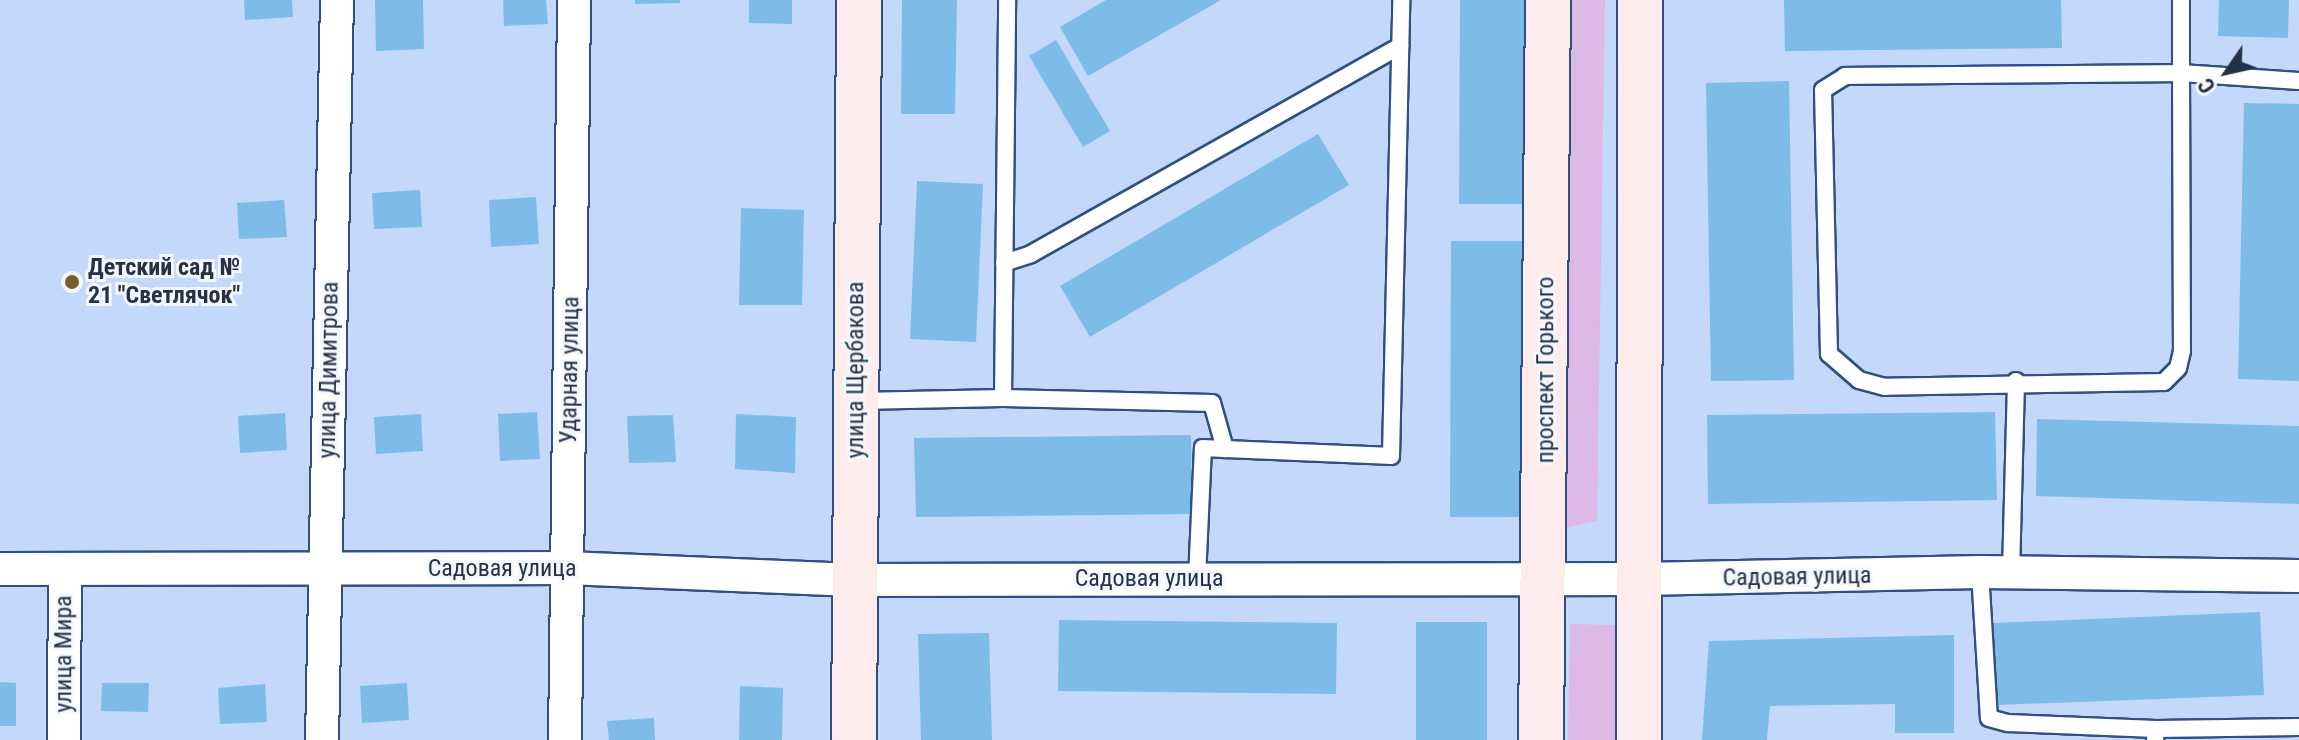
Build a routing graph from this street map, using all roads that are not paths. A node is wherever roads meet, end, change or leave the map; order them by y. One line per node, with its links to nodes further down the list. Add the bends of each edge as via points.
1 (337, 0): 20 (street, улица Димитрова)
2 (574, 0): 17 (street, Ударная улица)
3 (859, 0): 15 (street, улица Щербакова)
4 (1401, 0): 9 (lane)
5 (1548, 0): 23 (street, проспект Горького)
6 (1640, 0): 25 (street)
7 (2181, 0): 10 (lane)
8 (1009, 1): 12 (lane)
9 (1400, 46): 12 (lane, via 1031,254); 16 (lane, via 1391,456)
10 (2181, 73): 11 (lane); 13 (lane, via 2178,368 2164,382); 13 (lane, via 1845,76 1823,90 1829,354 1859,380 1885,387)
11 (2299, 81)
12 (1004, 263): 14 (lane)
13 (2016, 381): 21 (lane)
14 (1003, 398): 15 (lane); 16 (lane, via 1212,403)
15 (855, 401): 26 (street, улица Щербакова)
16 (1225, 449): 24 (lane, via 1203,448)
17 (567, 568): 20 (street, Садовая улица); 26 (street, Садовая улица); 31 (street, Ударная улица)
18 (0, 569): 19 (street, Садовая улица)
19 (65, 569): 20 (street, Садовая улица); 29 (street, улица Мира)
20 (324, 570): 30 (street, улица Димитрова)
21 (1995, 573): 22 (street, Садовая улица); 25 (street, Садовая улица); 28 (lane, via 1989,718)
22 (2299, 576)
23 (1544, 578): 24 (street, Садовая улица); 25 (street, Садовая улица); 33 (street, проспект Горького)
24 (1197, 579): 26 (street, Садовая улица)
25 (1641, 579): 34 (street)
26 (854, 580): 32 (street, улица Щербакова)
27 (2299, 727): 28 (lane)
28 (2156, 735)
29 (64, 740)
30 (322, 740)
31 (565, 740)
32 (854, 740)
33 (1541, 740)
34 (1639, 740)

